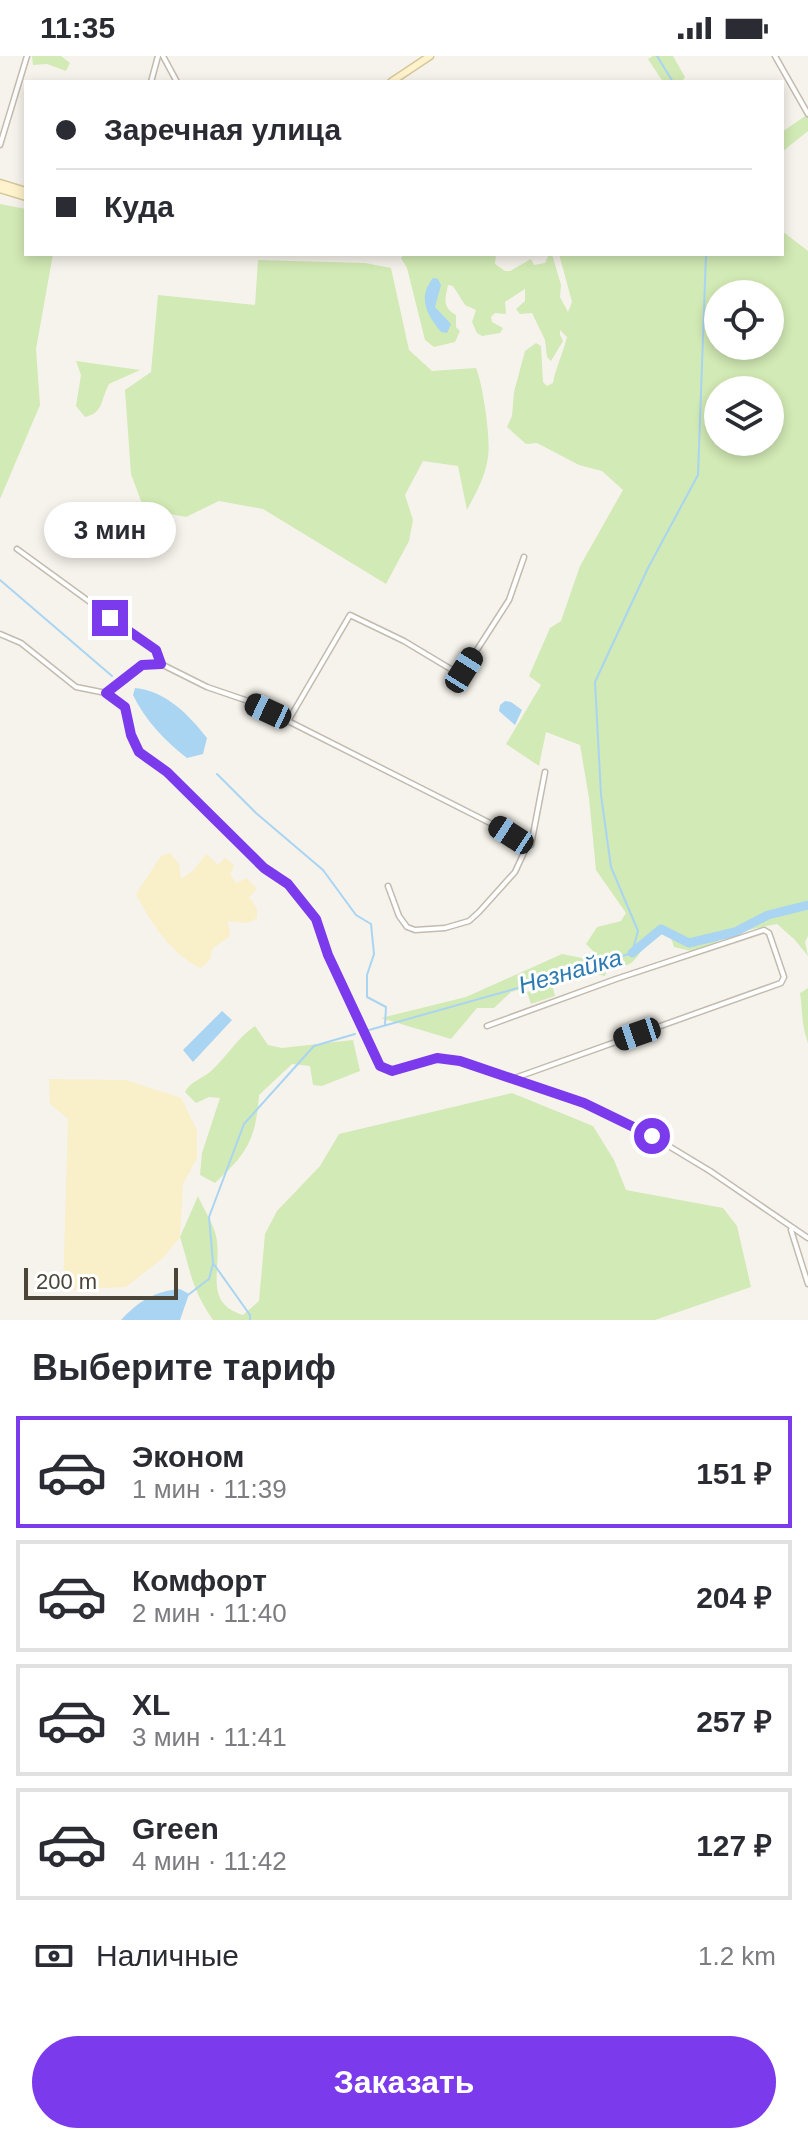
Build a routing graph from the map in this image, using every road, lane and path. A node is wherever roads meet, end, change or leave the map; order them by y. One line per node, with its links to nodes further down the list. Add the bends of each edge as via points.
1 (27, 56): 9 (street)
2 (160, 56): 5 (street); 6 (street)
3 (430, 56): 7 (main road)
4 (775, 56): 8 (street)
5 (152, 80)
6 (176, 80)
7 (394, 80)
8 (808, 114)
9 (0, 145)
10 (0, 186): 11 (main road)
11 (24, 193)
12 (17, 549): 15 (street, via 156,650)
13 (524, 557): 17 (street, via 509,600 459,674 350,615)
14 (0, 634): 16 (street, via 21,643 76,687)
15 (161, 664): 16 (street, via 142,665); 17 (street)
16 (106, 693): 22 (street, via 125,707 139,752 288,884 316,919 383,1069 443,1058)
17 (288, 721): 19 (street)
18 (545, 772): 19 (street, via 537,823)
19 (527, 846): 20 (street, via 515,872 479,912 445,928 407,927)
20 (388, 886)
21 (487, 1026): 22 (street, via 764,930 769,933 784,977 781,983)
22 (512, 1079): 23 (street, via 584,1103 661,1141)
23 (790, 1228): 24 (street); 25 (street)
24 (808, 1238)
25 (808, 1284)

